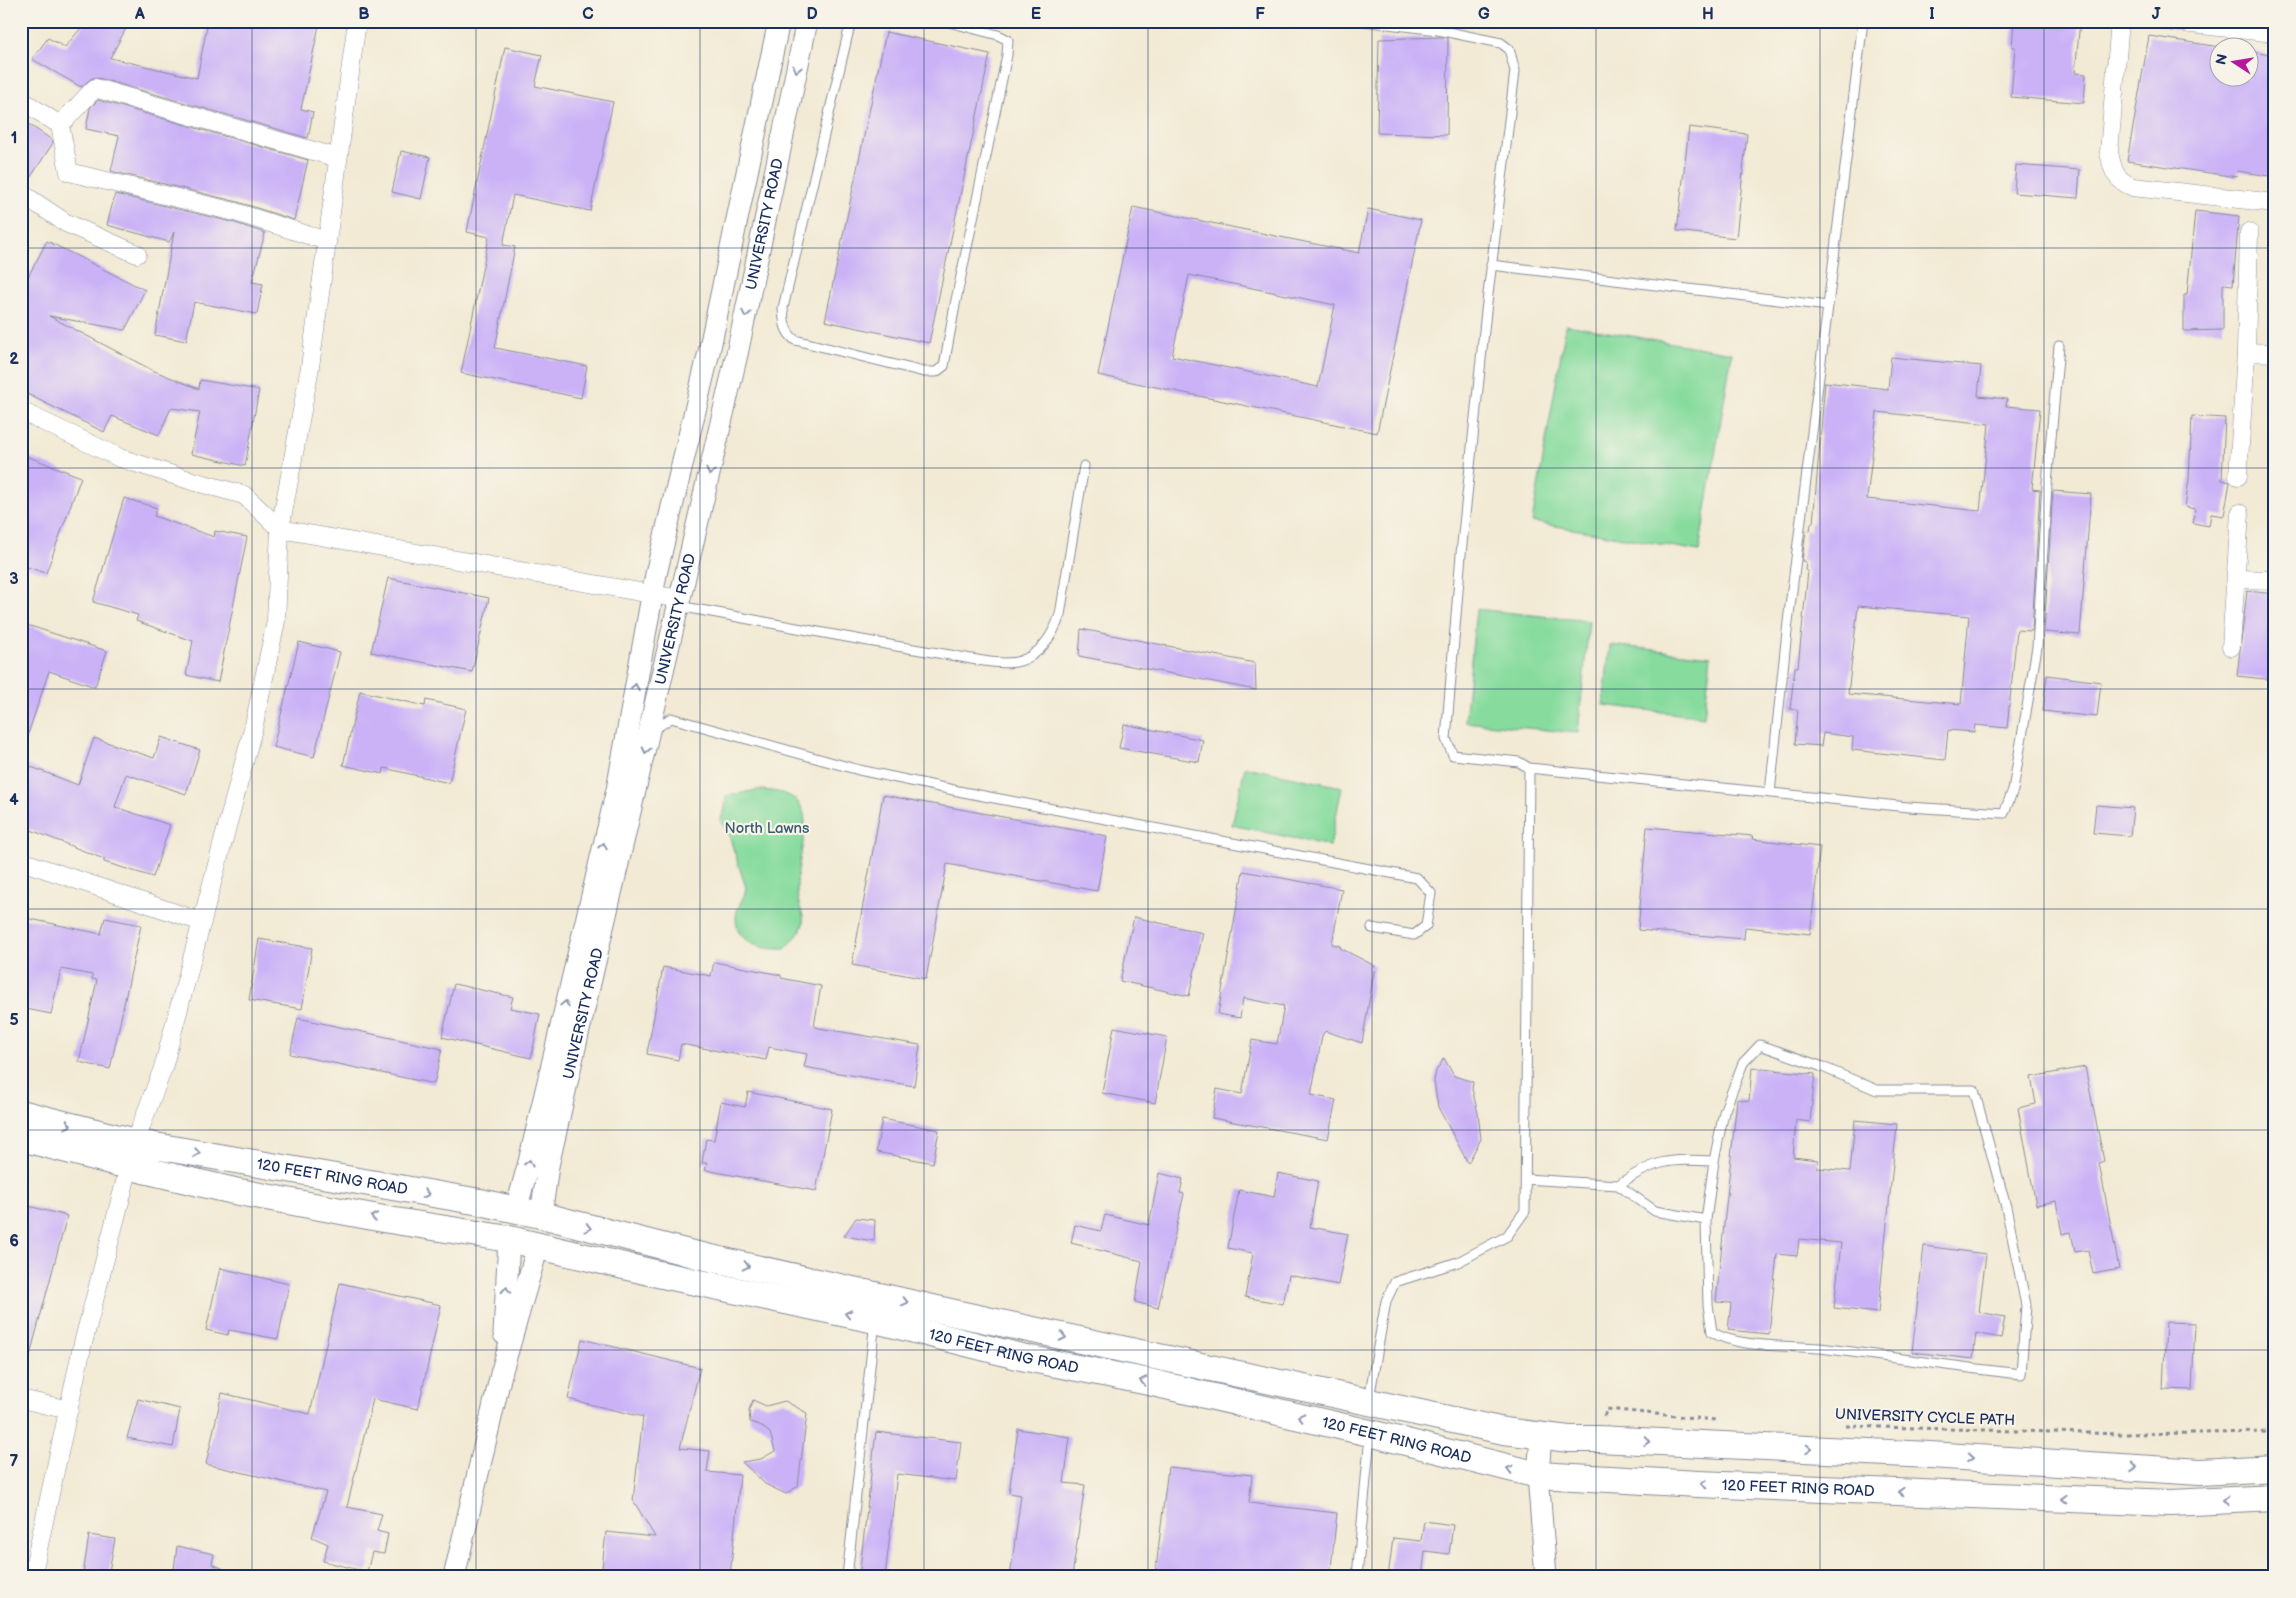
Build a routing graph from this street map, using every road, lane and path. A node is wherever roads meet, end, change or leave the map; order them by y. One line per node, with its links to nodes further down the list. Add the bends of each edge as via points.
1 (357, 21): 13 (street)
2 (779, 21): 31 (street, UNIVERSITY ROAD, via 711,342)
3 (807, 21): 32 (street, UNIVERSITY ROAD, one-way to 32, via 737,354)
4 (851, 21): 5 (lane, via 783,308 784,324 795,340 924,372 936,372 944,366 1008,40)
5 (945, 21)
6 (1363, 21): 19 (lane, via 1486,39 1509,49 1515,71)
7 (1863, 21): 20 (lane)
8 (2120, 21): 15 (street, via 2108,152 2112,170 2120,182 2133,187)
9 (2164, 21): 10 (street)
10 (2275, 33)
11 (21, 100): 12 (street)
12 (60, 125): 13 (street, via 95,88); 17 (street, via 69,172 235,212)
13 (338, 158): 17 (street)
14 (21, 192): 18 (street, via 66,223)
15 (2275, 203)
16 (2249, 232): 22 (street)
17 (327, 241): 28 (street, via 310,367)
18 (137, 254)
19 (1491, 265): 20 (lane); 35 (lane, via 1461,554 1446,739 1453,755 1519,762)
20 (1828, 306): 36 (lane)
21 (2059, 346): 36 (lane, via 2037,647 2017,771 2004,813)
22 (2246, 352): 23 (street); 26 (street)
23 (2275, 353)
24 (21, 411): 28 (street, via 120,458 244,495)
25 (1084, 466): 32 (lane, via 1055,630 1040,649 1018,662 994,662 935,652)
26 (2238, 476)
27 (2240, 513): 29 (street)
28 (280, 528): 31 (street); 38 (street, via 276,621 254,725)
29 (2236, 578): 30 (street); 33 (street)
30 (2275, 580)
31 (652, 595): 32 (street); 47 (street, UNIVERSITY ROAD, one-way to 31, via 617,790)
32 (679, 603): 34 (street, UNIVERSITY ROAD)
33 (2231, 647)
34 (651, 725): 39 (lane, via 659,726 671,718 858,770 1417,878 1431,893 1426,926 1414,935); 48 (street, UNIVERSITY ROAD, one-way to 48, via 557,1128)
35 (1530, 768): 36 (lane); 45 (lane)
36 (1770, 793)
37 (21, 861): 38 (street)
38 (202, 922): 42 (street, via 163,1068)
39 (1372, 928)
40 (21, 1113): 42 (main road, 120 FEET RING ROAD, one-way to 42)
41 (21, 1138): 44 (main road, 120 FEET RING ROAD)
42 (134, 1142): 44 (main road); 47 (main road, 120 FEET RING ROAD, one-way to 47)
43 (1714, 1161): 46 (lane, via 1672,1159 1644,1167); 49 (lane); 49 (lane, via 1724,1112 1743,1063 1760,1045 1877,1090 1974,1090 2006,1207 2026,1305 2021,1374 1827,1348 1735,1342 1720,1337 1712,1332 1708,1305)
44 (129, 1167): 50 (main road, 120 FEET RING ROAD, one-way to 44, via 234,1191); 56 (street)
45 (1526, 1179): 46 (lane); 55 (lane, via 1524,1211 1507,1236 1458,1262 1395,1282 1386,1301)
46 (1618, 1185): 49 (lane, via 1655,1211)
47 (516, 1210): 48 (main road, 120 FEET RING ROAD); 50 (main road)
48 (541, 1215): 51 (main road); 55 (main road, 120 FEET RING ROAD, one-way to 55, via 693,1254)
49 (1706, 1220)
50 (509, 1239): 51 (main road, 120 FEET RING ROAD); 53 (street, one-way to 50)
51 (538, 1246): 52 (main road, 120 FEET RING ROAD, one-way to 51); 53 (street)
52 (875, 1320): 60 (main road, 120 FEET RING ROAD, one-way to 52, via 1149,1382 1021,1357); 68 (lane)
53 (501, 1374): 67 (street)
54 (21, 1399): 56 (street)
55 (1368, 1403): 61 (main road, 120 FEET RING ROAD)
56 (69, 1410): 66 (street)
57 (1718, 1420): 62 (path, via 1606,1409)
58 (1845, 1426): 59 (path, UNIVERSITY CYCLE PATH, via 2121,1434)
59 (2275, 1432)
60 (1370, 1433): 64 (main road, 120 FEET RING ROAD, one-way to 60); 69 (lane)
61 (1542, 1436): 62 (main road, 120 FEET RING ROAD); 64 (street)
62 (1598, 1439): 63 (main road, 120 FEET RING ROAD, one-way to 63, via 1922,1454 2200,1472)
63 (2275, 1468)
64 (1538, 1475): 65 (main road, 120 FEET RING ROAD, one-way to 64, via 2171,1503); 70 (street)
65 (2275, 1498)
66 (32, 1577)
67 (454, 1577)
68 (847, 1577)
69 (1357, 1577)
70 (1546, 1577)

